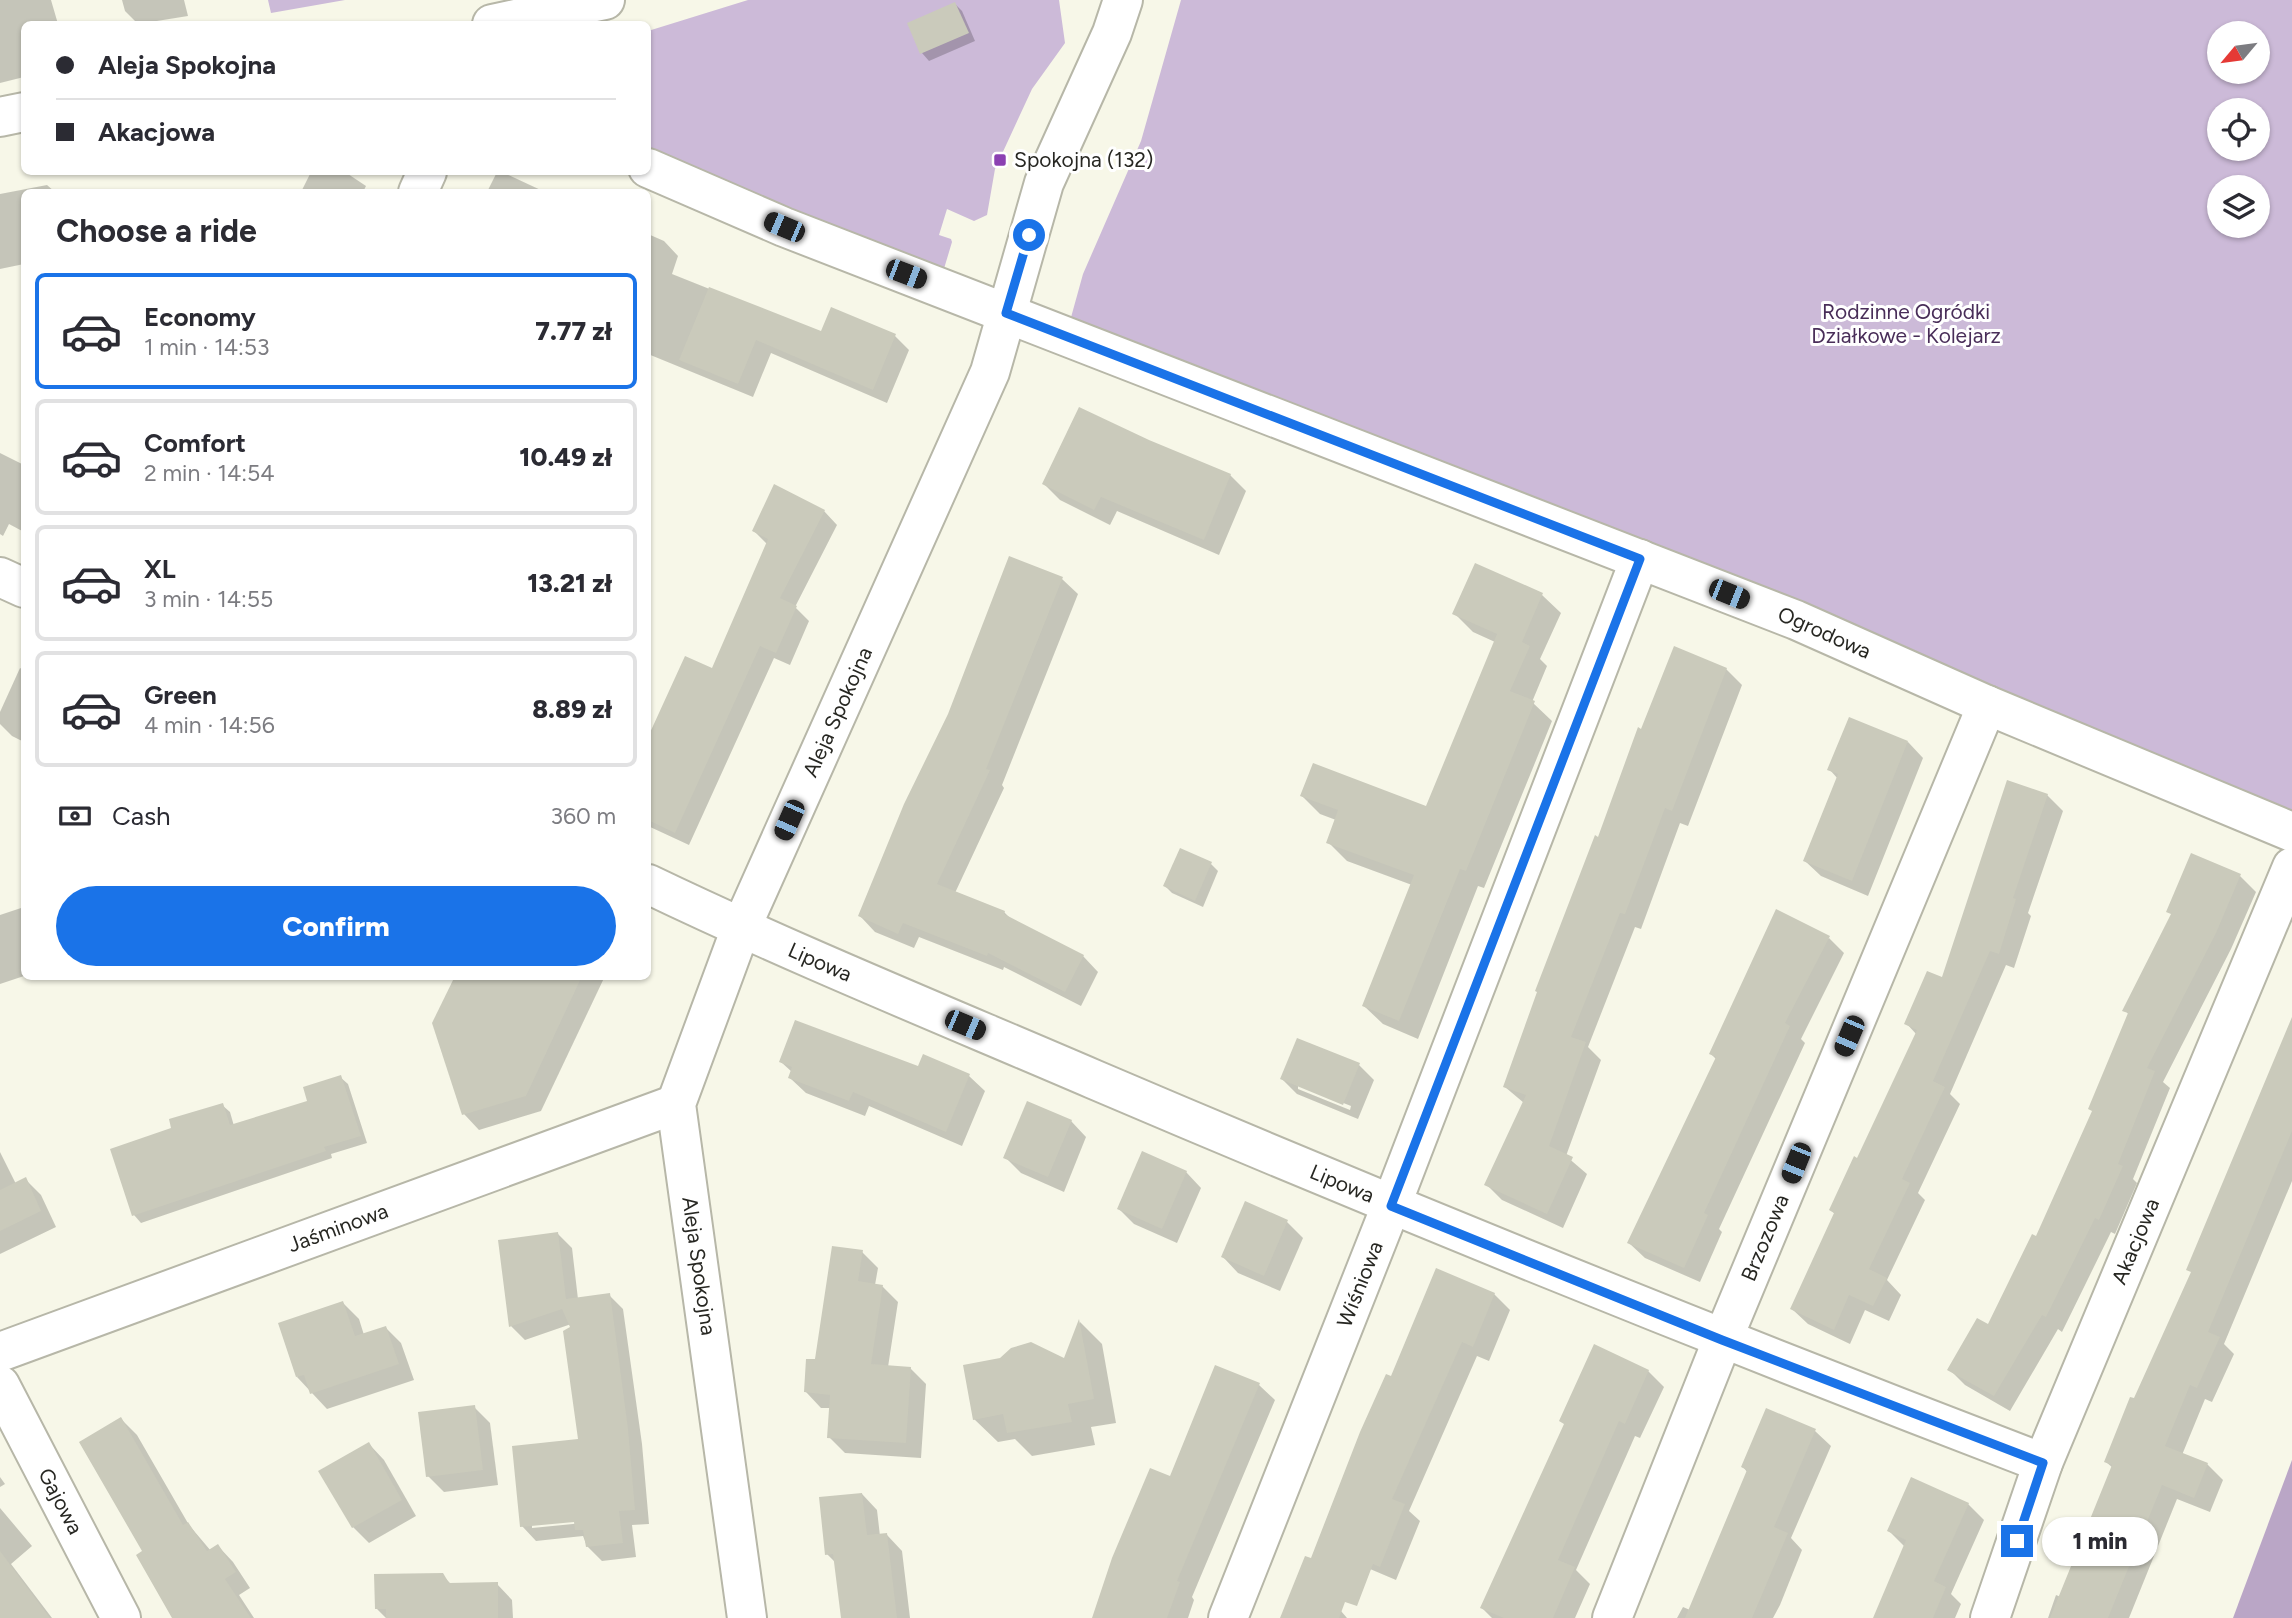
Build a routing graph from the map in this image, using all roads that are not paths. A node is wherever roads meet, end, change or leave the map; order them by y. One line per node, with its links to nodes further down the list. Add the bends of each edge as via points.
1 (605, 0): 4 (street)
2 (1094, 0): 3 (street, Aleja Spokojna)
3 (1118, 17): 8 (street, Aleja Spokojna, via 1044,183)
4 (506, 21)
5 (21, 113): 6 (street)
6 (0, 117)
7 (651, 169): 8 (street, Ogrodowa, via 784,227)
8 (1006, 313): 9 (street, Ogrodowa); 16 (street, Aleja Spokojna, via 990,372)
9 (1640, 559): 12 (street, Ogrodowa, via 1796,620); 18 (street, Wiśniowa)
10 (0, 577): 11 (street)
11 (21, 587)
12 (1987, 705): 13 (street, Ogrodowa); 19 (street, Brzozowa)
13 (2292, 832)
14 (2292, 867): 22 (street, Akacjowa)
15 (651, 885): 16 (street, Lipowa)
16 (741, 928): 17 (street, Aleja Spokojna); 18 (street, Lipowa)
17 (676, 1104): 20 (street, Jaśminowa); 24 (street, Aleja Spokojna)
18 (1391, 1206): 19 (street, Lipowa); 25 (street, Wiśniowa)
19 (1722, 1340): 22 (street, Lipowa); 26 (street, Brzozowa)
20 (0, 1352)
21 (0, 1385): 23 (street, Gajowa)
22 (2043, 1463): 27 (street, Akacjowa)
23 (121, 1618)
24 (747, 1618)
25 (1228, 1618)
26 (1612, 1618)
27 (1990, 1618)

